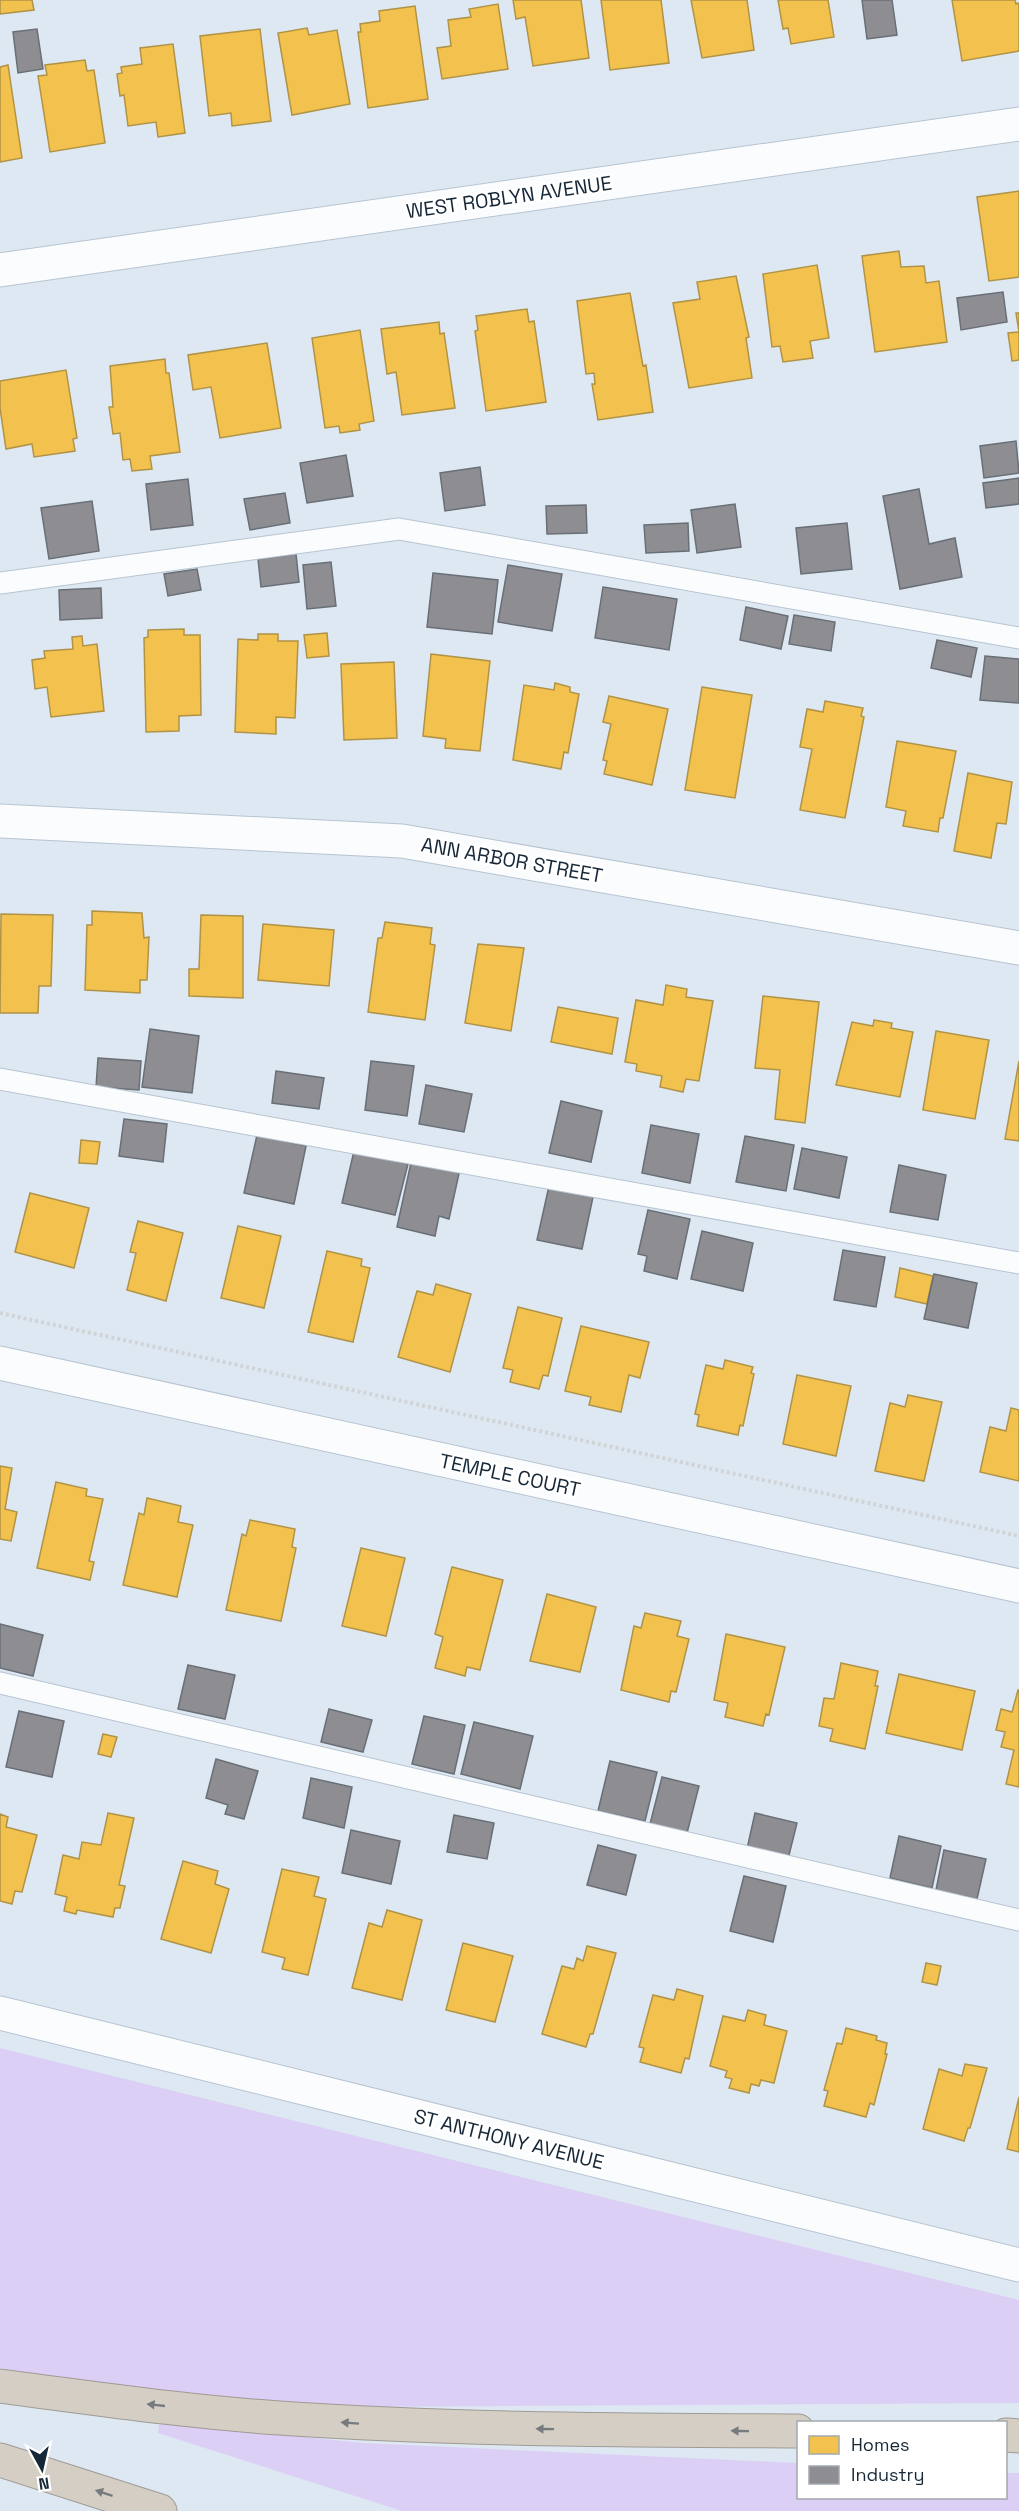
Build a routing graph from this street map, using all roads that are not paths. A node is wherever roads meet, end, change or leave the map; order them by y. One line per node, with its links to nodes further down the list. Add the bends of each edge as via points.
1 (1019, 124): 2 (street, WEST ROBLYN AVENUE)
2 (0, 270)
3 (0, 583): 4 (lane, via 399,529)
4 (1019, 638)
5 (0, 821): 6 (street, ANN ARBOR STREET, via 402,841)
6 (1019, 948)
7 (0, 1079): 8 (lane)
8 (1019, 1263)
9 (0, 1363): 10 (street, TEMPLE COURT)
10 (1019, 1586)
11 (0, 1683): 12 (lane)
12 (1019, 1920)
13 (0, 2013): 14 (street, ST ANTHONY AVENUE)
14 (1019, 2265)
15 (0, 2386): 16 (highway, one-way to 15, via 351,2423)
16 (797, 2432)
17 (0, 2460): 18 (highway, one-way to 17)
18 (160, 2511)

